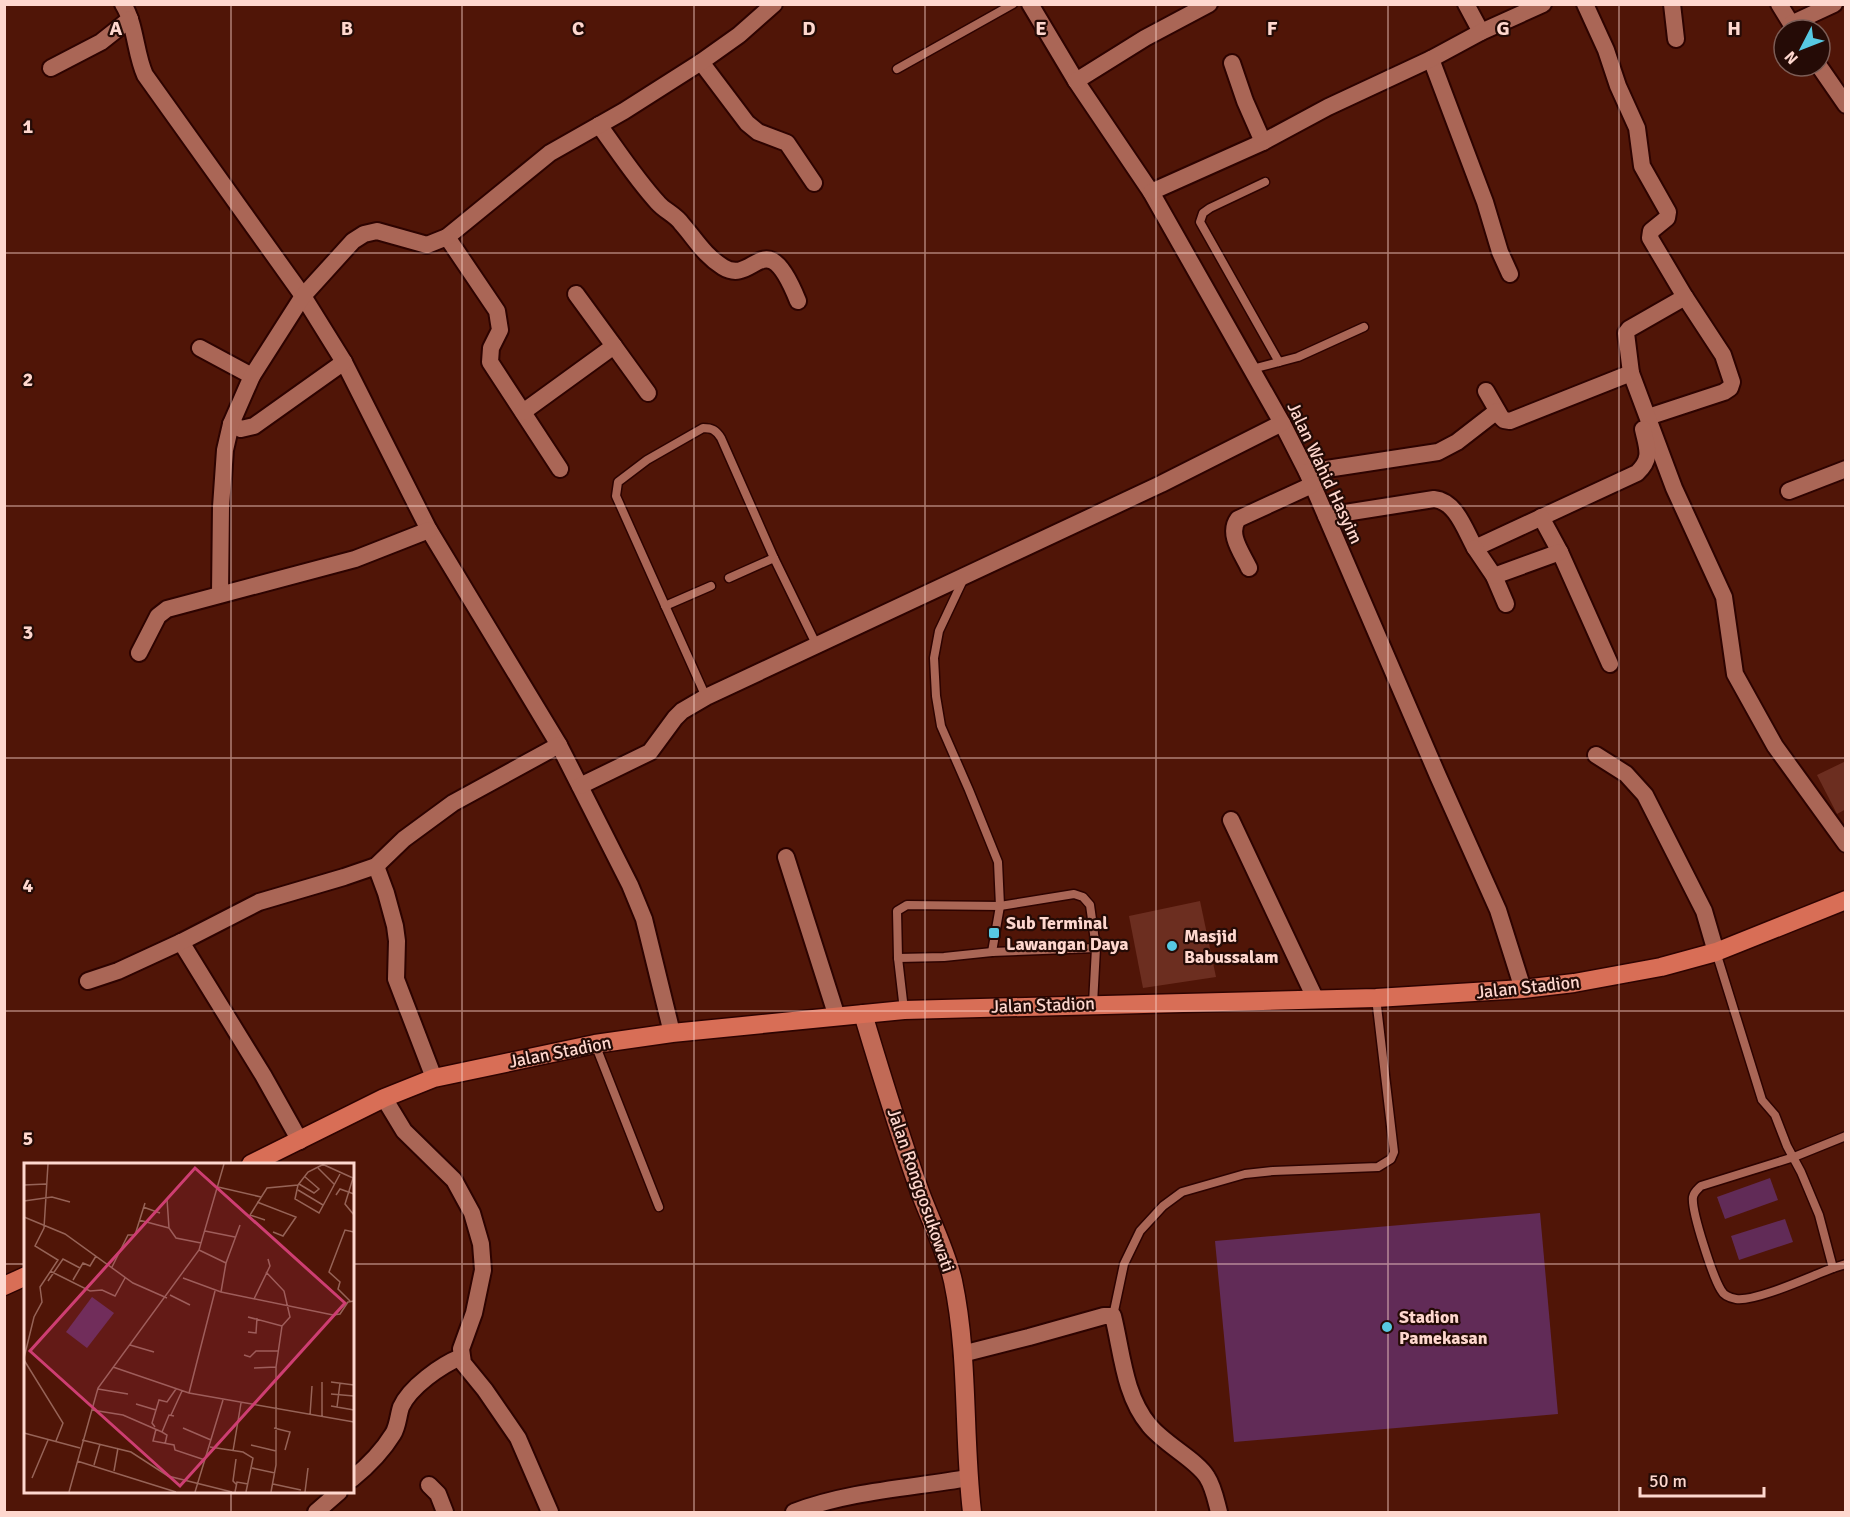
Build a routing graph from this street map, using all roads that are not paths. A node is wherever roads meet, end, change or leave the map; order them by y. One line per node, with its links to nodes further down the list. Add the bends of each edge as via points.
1 (774, 4): 17 (street)
2 (1012, 4): 20 (lane)
3 (1030, 4): 22 (street, Jalan Wahid Hasyim)
4 (1209, 4): 22 (street)
5 (1466, 4): 14 (street)
6 (1543, 4): 14 (street)
7 (1585, 4): 33 (street, via 1637,128 1642,166 1668,212 1667,218 1651,231 1650,238)
8 (1672, 4): 15 (street)
9 (1779, 4): 12 (street)
10 (1834, 4): 13 (street)
11 (126, 12): 19 (street, via 100,42); 32 (street, via 144,75)
12 (1788, 18)
13 (1809, 18)
14 (1480, 32): 16 (street)
15 (1676, 39)
16 (1431, 59): 25 (street); 30 (street)
17 (701, 62): 24 (street); 27 (street, via 747,123 758,132 787,143)
18 (1232, 63): 25 (street)
19 (51, 68)
20 (897, 69)
21 (1827, 78): 23 (street)
22 (1076, 81): 28 (street, Jalan Wahid Hasyim)
23 (1845, 105)
24 (598, 125): 29 (street, via 550,153); 34 (street, via 660,205 682,223 710,258 734,272 774,260 789,279)
25 (1263, 142): 28 (street)
26 (1265, 182): 39 (lane, via 1210,208 1200,222)
27 (814, 183)
28 (1151, 192): 40 (street, Jalan Wahid Hasyim)
29 (447, 237): 32 (street, via 427,245 377,231 364,234 353,241); 46 (street, via 497,311 500,330 491,348 490,362)
30 (1510, 274)
31 (576, 294): 36 (street)
32 (303, 297): 38 (street); 41 (street)
33 (1684, 297): 42 (street, via 1629,328); 47 (street, via 1723,355 1732,382 1724,392)
34 (798, 301)
35 (1364, 327): 39 (lane)
36 (614, 346): 44 (street); 46 (street)
37 (200, 348): 41 (street)
38 (344, 362): 49 (street, via 254,426 241,429); 56 (street)
39 (1279, 362): 40 (lane)
40 (1252, 369): 48 (street, Jalan Wahid Hasyim)
41 (252, 376): 49 (street)
42 (1629, 381): 45 (street, via 1510,421); 47 (street); 55 (street, via 1645,438 1648,458 1644,466 1637,473)
43 (1486, 391): 45 (street)
44 (648, 393)
45 (1497, 411): 52 (street, via 1438,452)
46 (523, 412): 50 (street)
47 (1648, 417): 76 (street, via 1678,498 1724,597 1736,674 1776,746)
48 (1282, 423): 52 (street, Jalan Wahid Hasyim); 63 (street)
49 (231, 424): 65 (street, via 221,507)
50 (560, 469)
51 (1845, 469): 53 (street)
52 (1309, 479): 54 (street, Jalan Wahid Hasyim); 60 (street, via 1238,519 1234,537)
53 (1789, 491)
54 (1326, 516): 57 (street, via 1443,500 1451,506); 87 (street, Jalan Wahid Hasyim, via 1498,909)
55 (1541, 517): 57 (street); 58 (street)
56 (429, 530): 65 (street, via 355,559); 72 (street)
57 (1475, 548): 61 (street)
58 (1560, 552): 61 (street); 70 (street)
59 (774, 558): 62 (lane); 67 (lane, via 717,432 703,428 647,460 618,482 616,496); 68 (lane)
60 (1249, 568)
61 (1494, 576): 66 (street)
62 (729, 578)
63 (965, 578): 68 (street); 80 (lane, via 939,632 934,658 936,696 941,726 998,862)
64 (711, 586): 67 (lane)
65 (220, 594): 69 (street, via 167,609 158,616)
66 (1506, 604)
67 (665, 606): 71 (lane)
68 (817, 647): 71 (street)
69 (139, 653)
70 (1610, 664)
71 (706, 697): 74 (street, via 682,711 650,752)
72 (559, 745): 74 (street); 78 (street, via 453,803)
73 (1596, 755): 84 (street, via 1626,774 1645,795 1704,911)
74 (580, 786): 94 (street, via 644,919)
75 (1231, 820): 88 (street)
76 (1845, 844)
77 (786, 857): 93 (street)
78 (376, 866): 81 (street, via 260,902); 96 (street, via 395,926 396,979)
79 (1845, 900): 84 (main road, Jalan Stadion)
80 (1000, 906): 82 (lane, via 1074,894 1083,897 1090,905); 83 (lane); 85 (lane, via 901,907 897,911)
81 (181, 942): 86 (street); 99 (street)
82 (1096, 948): 83 (lane); 90 (lane)
83 (992, 952): 85 (lane)
84 (1716, 952): 87 (main road, Jalan Stadion, via 1661,967); 100 (lane, via 1762,1100 1775,1115)
85 (898, 958): 91 (lane)
86 (88, 981)
87 (1523, 990): 89 (main road, Jalan Stadion)
88 (1315, 998): 89 (main road, Jalan Stadion); 90 (main road, Jalan Stadion)
89 (1376, 998): 107 (lane, via 1394,1152 1391,1159 1378,1167 1245,1174 1182,1192 1140,1231 1124,1264)
90 (1093, 1004): 91 (main road, Jalan Stadion)
91 (904, 1010): 92 (main road, Jalan Stadion)
92 (863, 1014): 93 (main road, Jalan Stadion); 108 (main road, Jalan Ronggosukowati, via 921,1194 943,1246)
93 (837, 1017): 94 (main road, Jalan Stadion)
94 (672, 1033): 95 (main road, Jalan Stadion)
95 (595, 1044): 96 (main road, Jalan Stadion); 102 (lane)
96 (434, 1078): 97 (main road, Jalan Stadion)
97 (384, 1098): 99 (main road, Jalan Stadion); 109 (street, via 404,1131 454,1180 472,1213 483,1270)
98 (1845, 1136): 100 (lane)
99 (300, 1140): 101 (main road, Jalan Stadion)
100 (1794, 1157): 104 (lane, via 1819,1215); 104 (lane, via 1701,1186 1694,1193 1696,1216 1709,1259 1721,1290 1737,1299 1773,1291)
101 (253, 1163)
102 (658, 1207)
103 (1845, 1264): 104 (lane)
104 (1833, 1268)
105 (24, 1277): 106 (main road)
106 (4, 1286)
107 (1113, 1316): 108 (street); 119 (street, via 1132,1397 1147,1424 1206,1474)
108 (962, 1354): 111 (main road, Jalan Ronggosukowati)
109 (461, 1357): 110 (street, via 426,1377 406,1399 386,1445); 116 (street, via 518,1438)
110 (354, 1477)
111 (968, 1478): 117 (street, via 862,1493); 118 (main road, Jalan Ronggosukowati)
112 (429, 1485): 115 (street, via 438,1494)
113 (337, 1493): 114 (street)
114 (316, 1512)
115 (445, 1512)
116 (550, 1512)
117 (794, 1512)
118 (972, 1512)
119 (1219, 1512)

